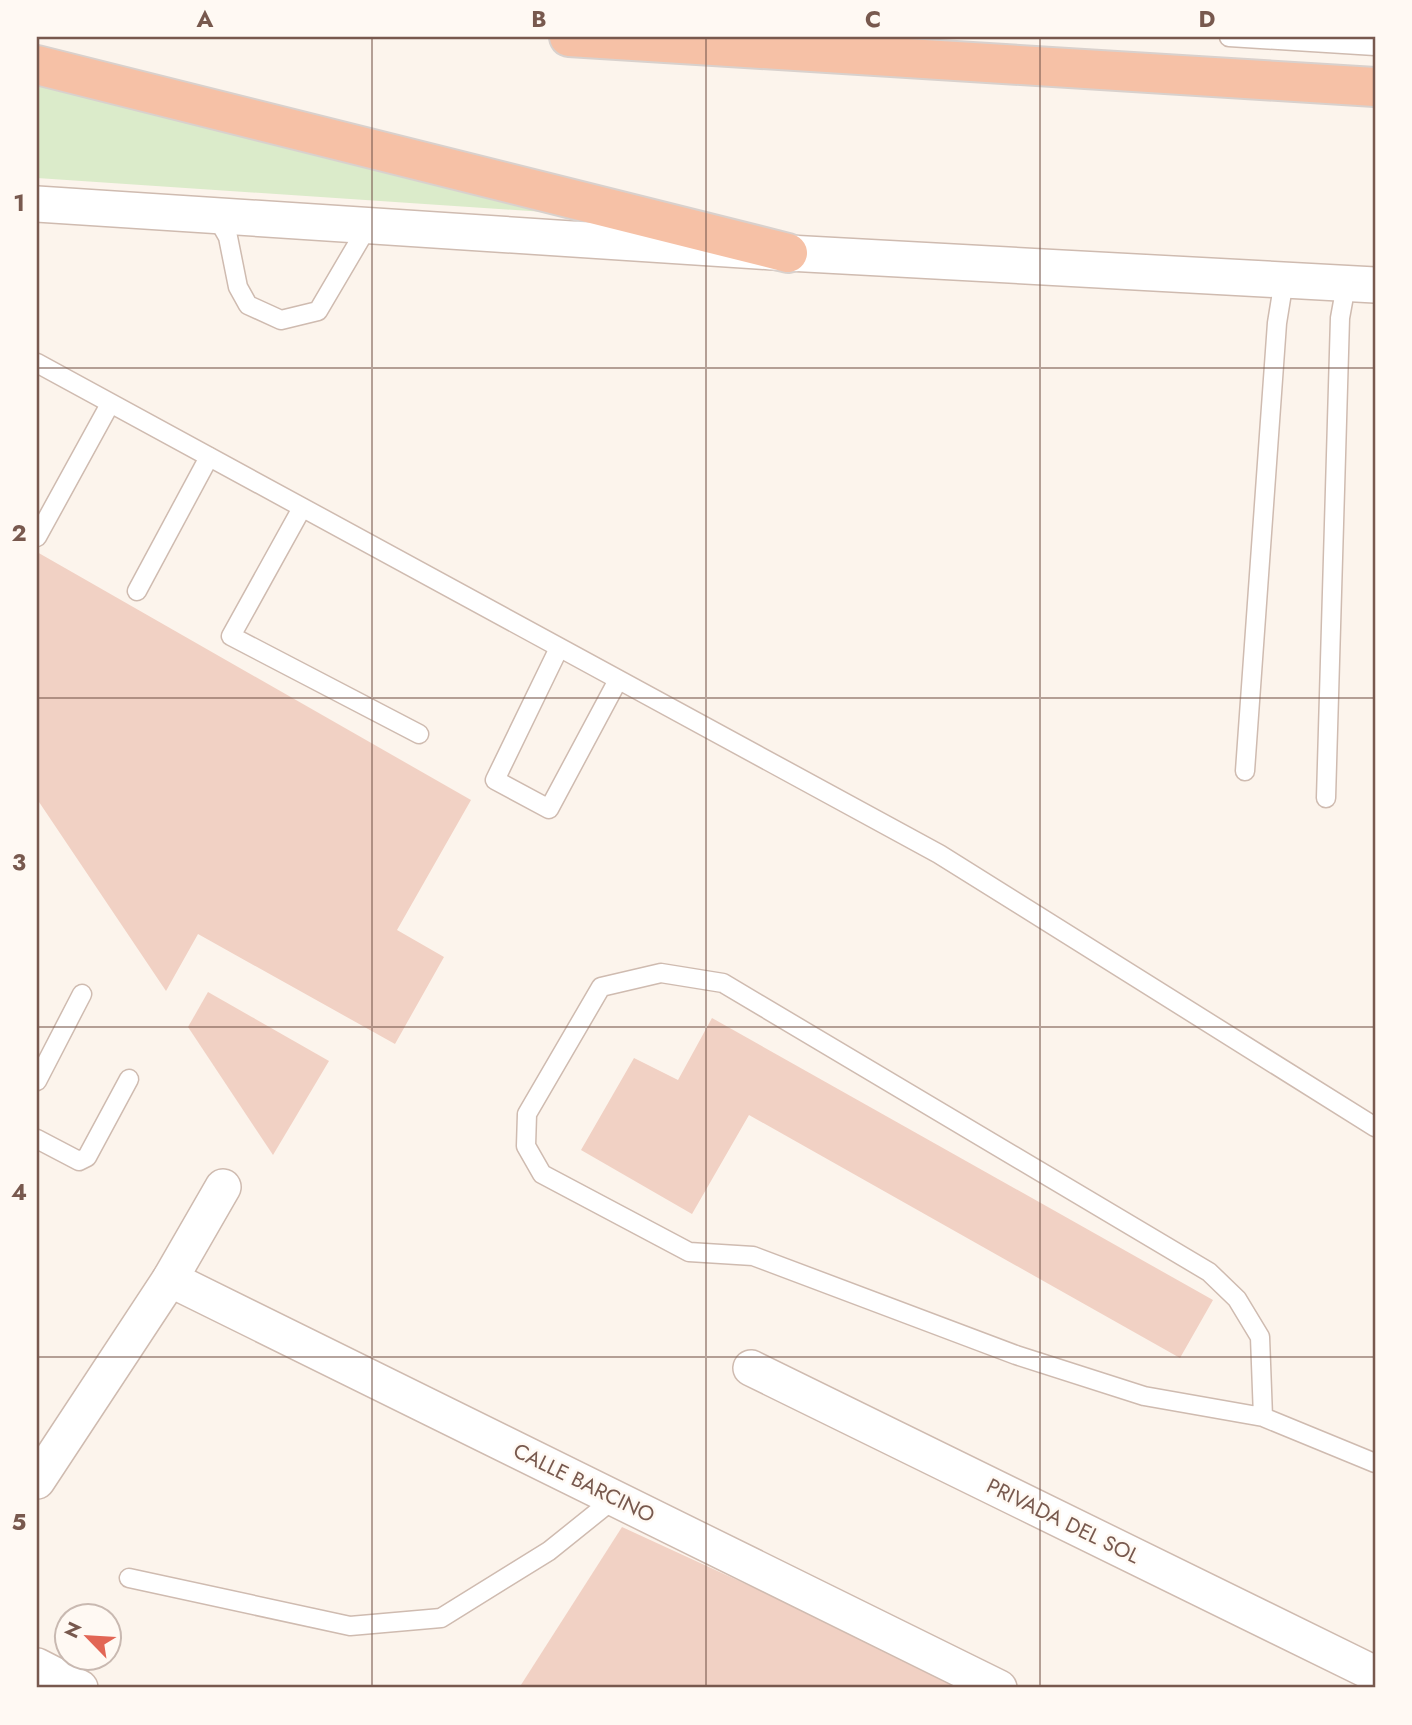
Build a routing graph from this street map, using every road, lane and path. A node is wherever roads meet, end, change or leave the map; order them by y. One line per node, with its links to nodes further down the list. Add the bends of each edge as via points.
1 (569, 37): 5 (highway)
2 (1229, 37): 3 (lane)
3 (1375, 46)
4 (37, 65): 9 (highway)
5 (1375, 87)
6 (37, 204): 7 (street)
7 (216, 216): 8 (street); 8 (lane, via 228,237 238,288 248,305 281,320 318,311)
8 (368, 226): 9 (street)
9 (788, 253): 10 (street)
10 (1283, 280): 11 (street); 21 (lane)
11 (1361, 285): 22 (lane, via 1340,318)
12 (37, 363): 13 (lane)
13 (110, 404): 14 (lane); 16 (lane)
14 (209, 457): 15 (lane); 17 (lane)
15 (302, 508): 18 (lane); 20 (lane, via 232,636)
16 (37, 537)
17 (137, 591)
18 (559, 648): 19 (lane); 19 (lane, via 495,780 549,809)
19 (618, 680): 26 (lane, via 939,854)
20 (419, 734)
21 (1245, 771)
22 (1326, 798)
23 (82, 994): 25 (lane)
24 (129, 1080): 27 (lane, via 87,1157 79,1161)
25 (37, 1081)
26 (1375, 1127)
27 (37, 1139)
28 (223, 1187): 29 (street)
29 (170, 1279): 33 (street); 34 (street, CALLE BARCINO)
30 (751, 1368): 37 (street, PRIVADA DEL SOL)
31 (1263, 1417): 31 (lane, via 1260,1337 1237,1299 1209,1272 723,983 661,973 601,987 527,1114 526,1146 542,1174 689,1252 753,1256 1016,1355 1144,1396); 32 (lane)
32 (1375, 1463)
33 (37, 1481)
34 (615, 1499): 35 (lane, via 549,1551 441,1618 350,1626); 39 (street, CALLE BARCINO)
35 (129, 1578)
36 (37, 1666): 38 (street)
37 (1375, 1674)
38 (80, 1688)
39 (999, 1688)

